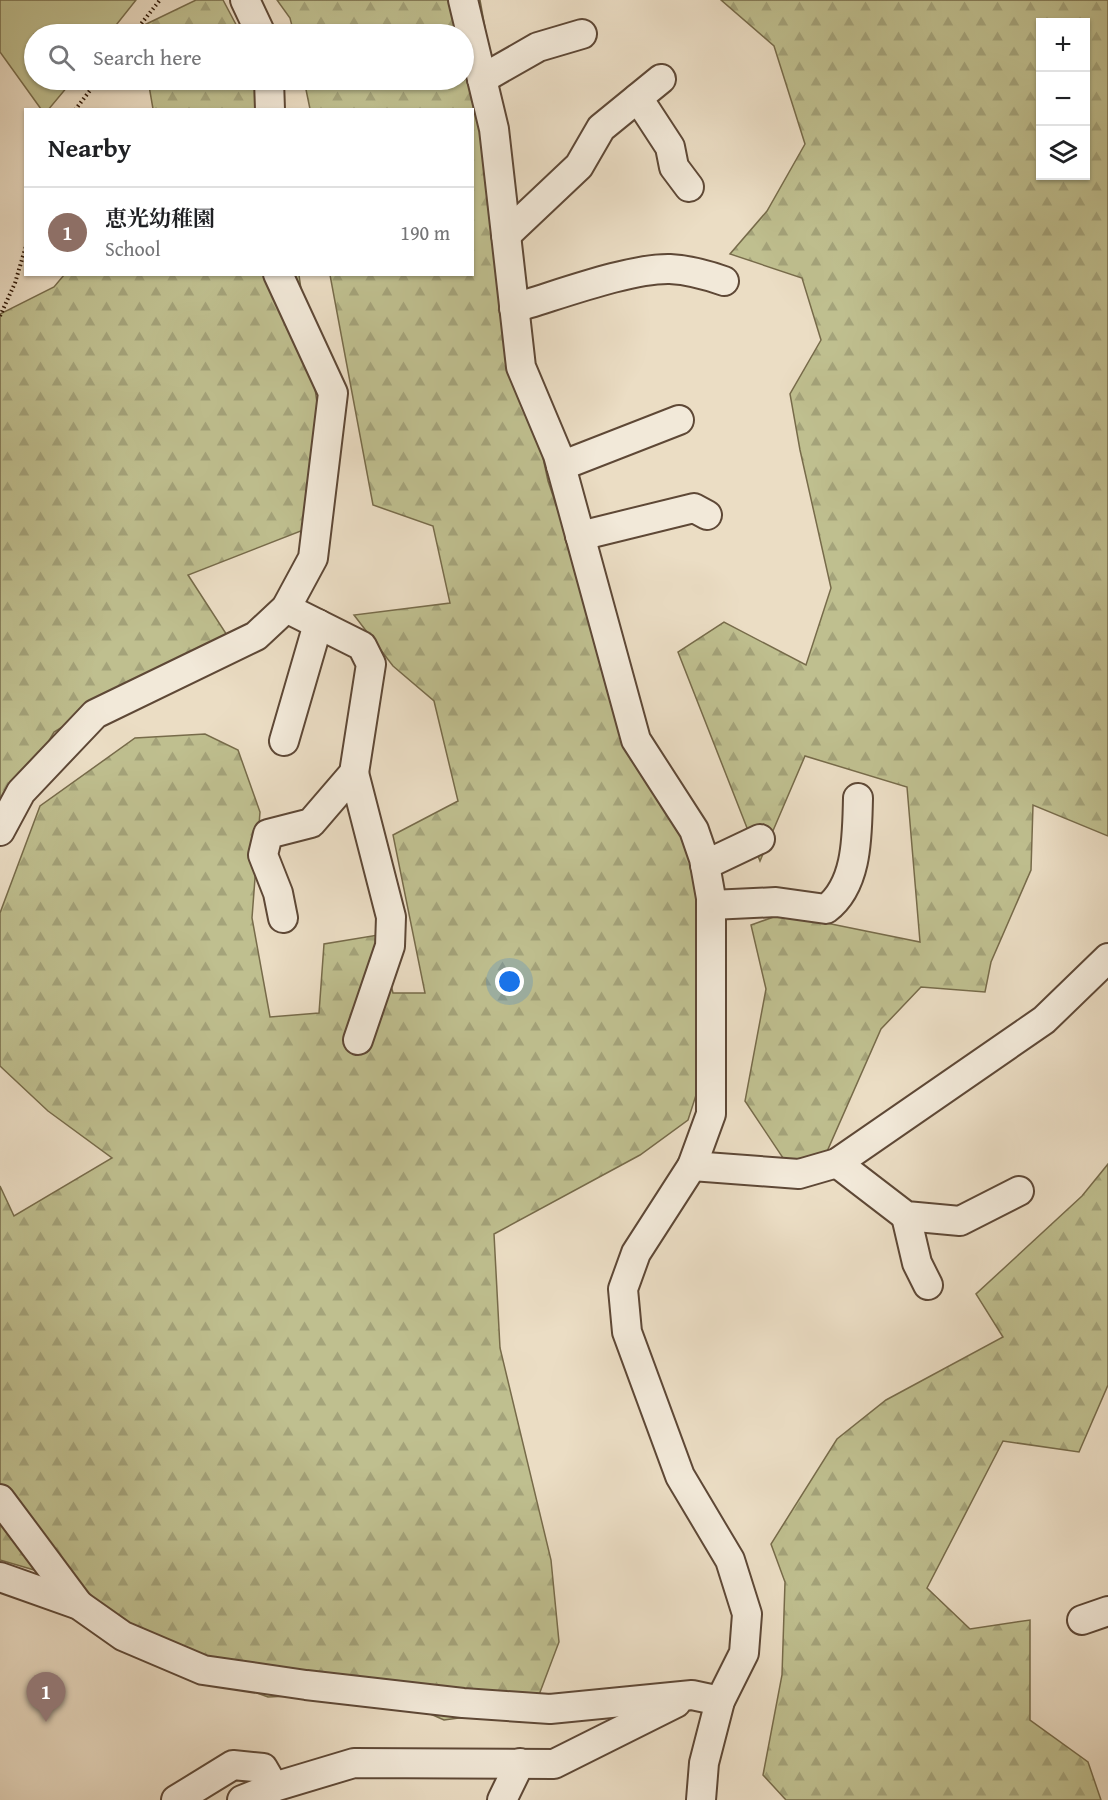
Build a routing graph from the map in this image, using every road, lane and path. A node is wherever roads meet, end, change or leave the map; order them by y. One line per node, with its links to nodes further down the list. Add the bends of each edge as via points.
1 (160, 0): 4 (path)
2 (245, 0): 5 (street)
3 (463, 0): 6 (street)
4 (141, 24)
5 (256, 24)
6 (469, 24)
7 (582, 34): 9 (street, via 538,46)
8 (474, 46): 9 (street)
9 (482, 79): 17 (street, via 494,129)
10 (661, 79): 13 (street)
11 (90, 90): 14 (path)
12 (269, 90): 15 (street)
13 (638, 98): 16 (street, via 670,147 674,167); 17 (street, via 601,128 579,166)
14 (77, 108)
15 (270, 108)
16 (689, 187)
17 (506, 235): 21 (street)
18 (24, 253): 22 (path)
19 (279, 276): 27 (street, via 333,393 313,558)
20 (724, 281): 21 (street, via 670,269 635,273)
21 (514, 308): 24 (street, via 521,367)
22 (0, 316)
23 (679, 420): 24 (street)
24 (561, 465): 26 (street)
25 (707, 515): 26 (street, via 694,508)
26 (580, 536): 34 (street, via 636,740 694,830)
27 (286, 608): 28 (street); 32 (street, via 256,636 95,714 21,792)
28 (318, 624): 29 (street); 30 (street, via 362,646 371,664)
29 (284, 741)
30 (354, 773): 36 (street, via 311,823 268,834 263,855); 38 (street, via 392,917 390,946)
31 (858, 798): 35 (street, via 857,847 840,899 826,909 776,902)
32 (0, 831)
33 (760, 838): 34 (street)
34 (705, 865): 35 (street)
35 (711, 905): 40 (street, via 711,1114)
36 (283, 918)
37 (1108, 958): 39 (street, via 1044,1020)
38 (358, 1040)
39 (837, 1163): 40 (street, via 799,1174); 42 (street)
40 (692, 1166): 52 (street, via 636,1253 623,1289 627,1332 680,1476 730,1560 747,1614 744,1653)
41 (1019, 1191): 42 (street, via 960,1221)
42 (906, 1216): 43 (street, via 917,1263)
43 (928, 1285)
44 (0, 1499): 48 (street)
45 (0, 1577): 46 (street)
46 (49, 1594): 47 (street, via 20,1601); 48 (street)
47 (0, 1598)
48 (79, 1605): 51 (street, via 123,1636 203,1670 463,1703 550,1709)
49 (1108, 1611): 50 (street)
50 (1082, 1620)
51 (692, 1695): 52 (street); 53 (street, via 554,1764)
52 (720, 1701): 57 (street, via 704,1763)
53 (520, 1763): 54 (street, via 354,1763); 56 (street)
54 (264, 1794): 55 (street, via 263,1768 233,1766)
55 (176, 1800)
56 (502, 1800)
57 (701, 1800)

